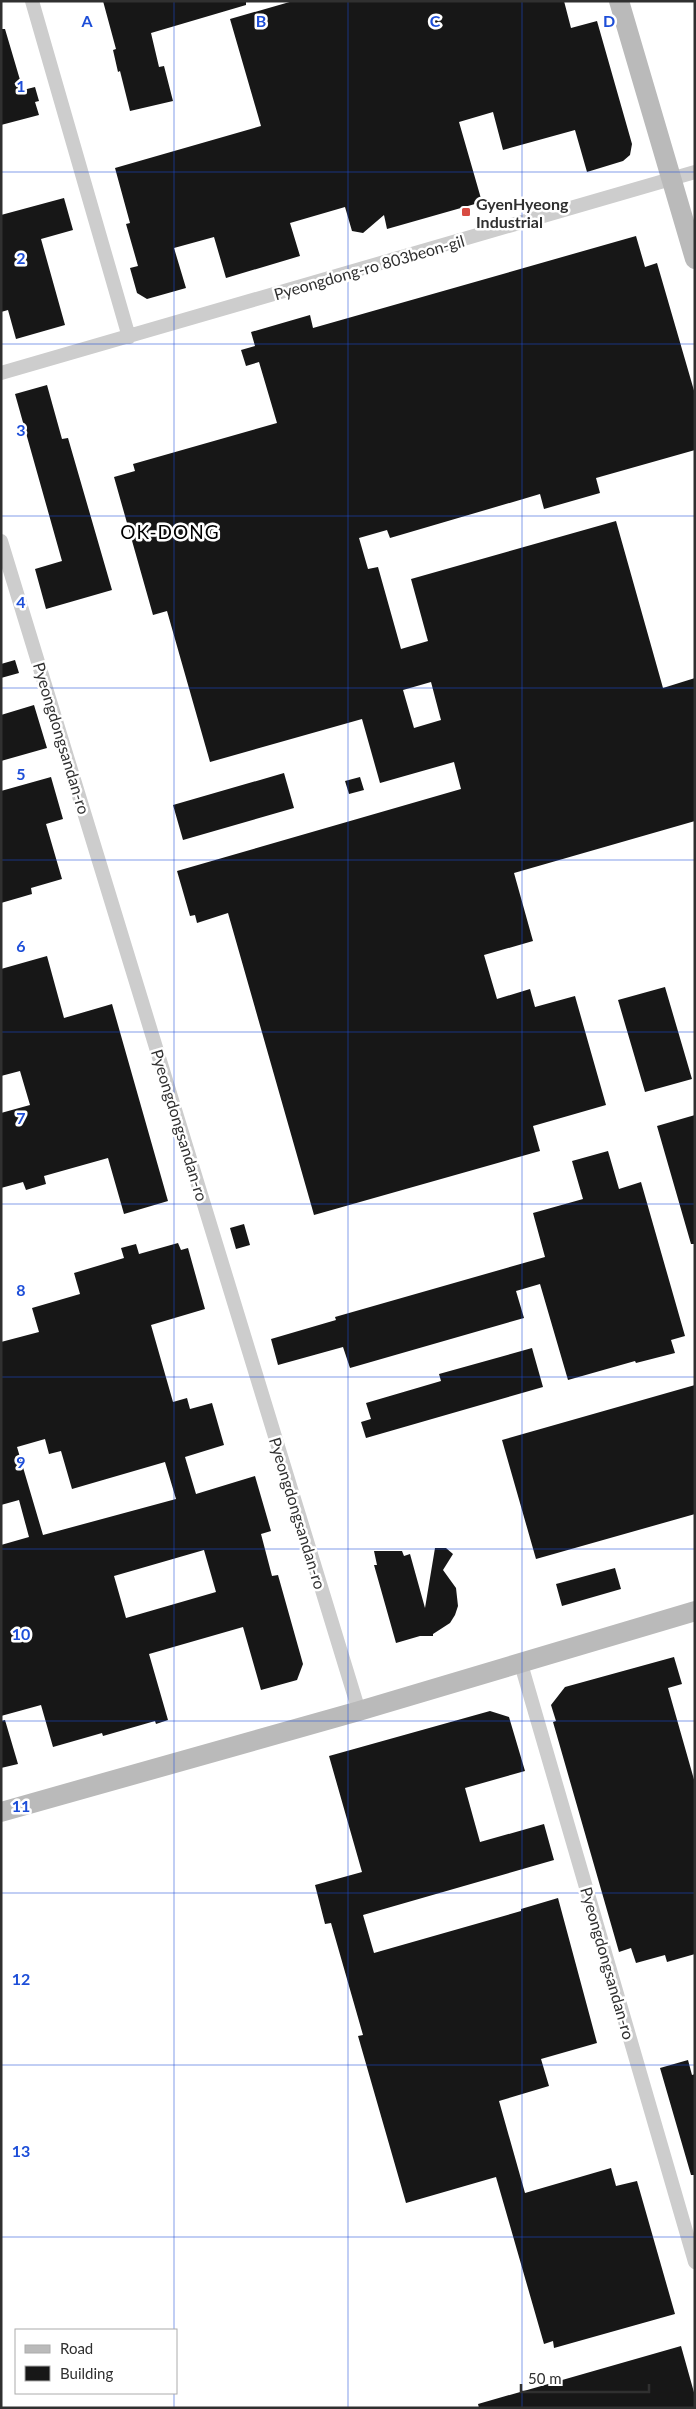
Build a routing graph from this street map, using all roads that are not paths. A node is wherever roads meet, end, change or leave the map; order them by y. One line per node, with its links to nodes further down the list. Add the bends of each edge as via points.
1 (32, 1): 6 (street)
2 (620, 1): 4 (street)
3 (695, 172): 4 (street, Pyeongdong-ro 803beon-gil)
4 (671, 178): 5 (street); 6 (street, Pyeongdong-ro 803beon-gil)
5 (695, 259)
6 (130, 337): 7 (street, Pyeongdong-ro 803beon-gil)
7 (1, 373)
8 (1, 540): 11 (street, Pyeongdongsandan-ro)
9 (695, 1611): 10 (street)
10 (521, 1664): 11 (street); 13 (street, Pyeongdongsandan-ro)
11 (359, 1711): 12 (street)
12 (1, 1812)
13 (695, 2262)

